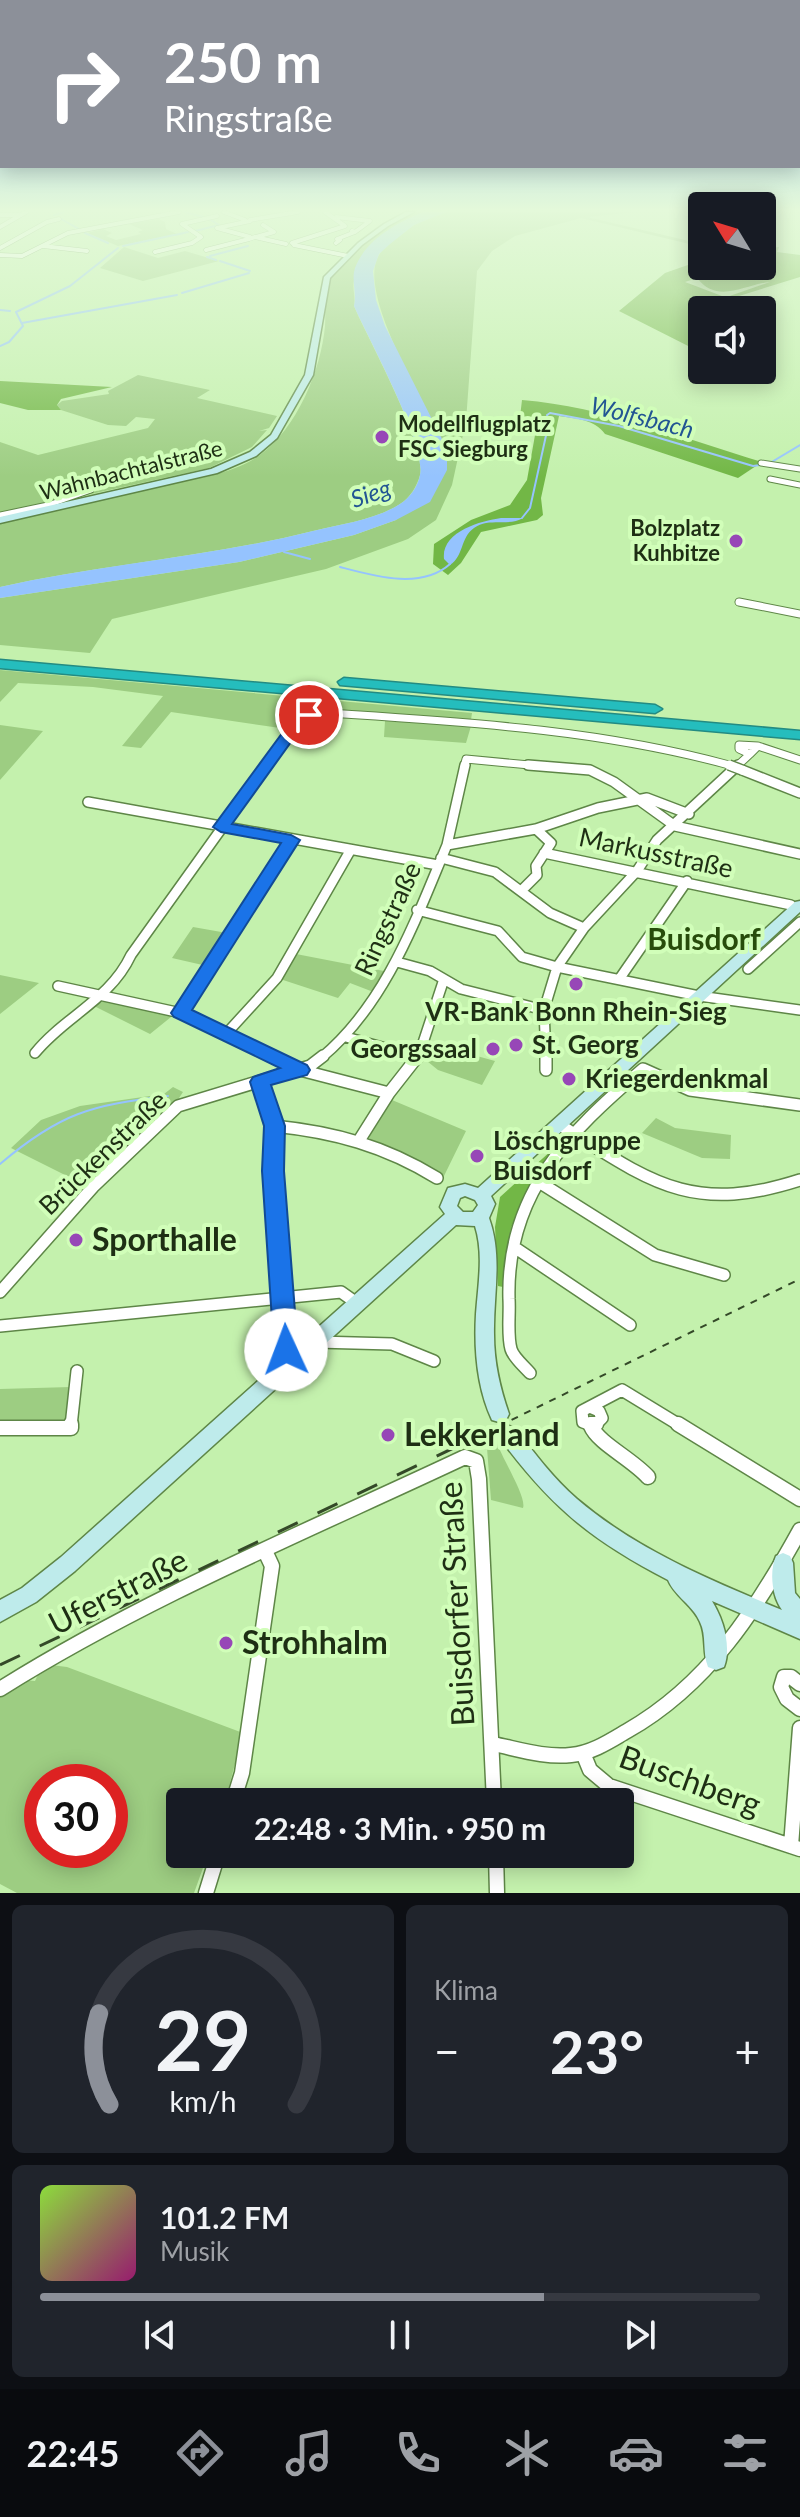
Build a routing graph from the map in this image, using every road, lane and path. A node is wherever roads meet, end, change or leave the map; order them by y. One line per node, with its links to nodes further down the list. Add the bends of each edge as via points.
1 (323, 300): 7 (main road, Wahnbachtalstraße, via 309,375 274,436 253,454 214,471)
2 (763, 465): 3 (street)
3 (800, 469)
4 (770, 479): 5 (street)
5 (800, 485)
6 (91, 490): 7 (street)
7 (0, 518)
8 (739, 602): 9 (street)
9 (800, 614)
10 (0, 654): 12 (highway)
11 (0, 664): 12 (highway)
12 (479, 700): 13 (highway); 14 (highway)
13 (800, 724)
14 (800, 735)
15 (758, 746): 16 (street); 16 (street, via 739,745); 17 (street)
16 (750, 754): 21 (street)
17 (800, 760)
18 (800, 793): 23 (street, bridge, via 729,765 567,731 317,713 299,721)
19 (638, 800): 21 (street, via 647,798); 22 (street); 24 (street, Ringstraße); 26 (street, via 590,770 466,759)
20 (88, 802): 23 (street)
21 (689, 814): 22 (street)
22 (675, 826): 29 (street); 31 (street, via 657,840)
23 (221, 827): 25 (street); 44 (street)
24 (536, 829): 26 (street, Ringstraße); 28 (street, Markusstraße, via 551,843)
25 (291, 840): 27 (street); 48 (street)
26 (447, 845): 30 (street, Ringstraße)
27 (350, 851): 30 (street); 49 (street, via 277,978)
28 (544, 853): 31 (street, Markusstraße); 33 (street, via 537,875)
29 (800, 854)
30 (440, 862): 33 (street, via 495,872); 35 (street, Ringstraße)
31 (637, 871): 32 (street, Markusstraße); 37 (street)
32 (687, 881): 34 (street, Markusstraße); 41 (street)
33 (521, 891): 37 (street, via 550,913)
34 (795, 905): 45 (main road)
35 (417, 910): 38 (street, Ringstraße); 39 (street, via 498,931 522,957)
36 (800, 922): 40 (street)
37 (584, 928): 39 (street)
38 (397, 962): 42 (street); 50 (street, Ringstraße)
39 (557, 967): 41 (street); 46 (street)
40 (748, 969)
41 (620, 978): 45 (street)
42 (444, 979): 46 (street, via 461,989); 52 (street)
43 (58, 986): 44 (street)
44 (106, 996): 48 (street); 51 (street)
45 (699, 996): 47 (street); 59 (main road)
46 (544, 1010): 54 (street)
47 (800, 1010)
48 (181, 1013): 49 (street)
49 (226, 1034): 53 (street)
50 (346, 1037): 52 (street); 53 (street, Ringstraße)
51 (35, 1053)
52 (418, 1057): 56 (street)
53 (300, 1070): 55 (street, Ringstraße); 56 (street)
54 (546, 1070)
55 (260, 1082): 58 (street); 69 (street, Brückenstraße, via 178,1106 93,1187)
56 (389, 1093): 60 (street)
57 (800, 1105): 59 (street, via 690,1090 643,1069)
58 (274, 1126): 60 (street); 70 (street)
59 (567, 1129): 62 (street, via 643,1176 694,1195 744,1197); 63 (street); 64 (main road)
60 (360, 1139): 61 (street, via 402,1155)
61 (437, 1178)
62 (800, 1180)
63 (539, 1182): 67 (street, via 520,1218); 68 (street, via 655,1255)
64 (481, 1195): 65 (main road, via 454,1193 448,1207); 66 (main road, via 487,1204)
65 (454, 1216): 66 (main road); 71 (main road)
66 (480, 1217): 79 (main road, via 487,1249 484,1346)
67 (514, 1247): 72 (street); 78 (street, via 511,1350)
68 (724, 1275)
69 (0, 1292)
70 (285, 1297): 71 (street, via 341,1292); 73 (street); 75 (street, via 286,1350)
71 (358, 1304): 74 (main road)
72 (630, 1325)
73 (0, 1326)
74 (317, 1342): 75 (main road); 76 (street, via 392,1344)
75 (296, 1360): 90 (main road, via 68,1564)
76 (434, 1361)
77 (77, 1371): 80 (street, via 71,1428)
78 (530, 1373)
79 (499, 1414)
80 (0, 1428)
81 (509, 1435): 88 (main road, via 551,1491 606,1534)
82 (476, 1461): 86 (street, Uferstraße, via 465,1457 443,1464); 98 (street, Buisdorfer Straße)
83 (648, 1477): 84 (street, via 595,1436 591,1426 602,1418 592,1408 623,1385)
84 (800, 1499)
85 (800, 1530): 87 (street, Buisdorfer Straße)
86 (265, 1551): 95 (street, Uferstraße, via 51,1657); 100 (street, via 272,1566)
87 (783, 1563): 89 (street, Buisdorfer Straße); 91 (main road, via 785,1596)
88 (668, 1572): 89 (main road); 93 (main road, via 710,1615)
89 (754, 1609): 92 (main road); 93 (street, Buisdorfer Straße)
90 (0, 1612)
91 (800, 1616)
92 (800, 1628)
93 (716, 1659): 99 (street, Buisdorfer Straße, via 657,1715)
94 (800, 1684): 96 (street, via 791,1677 781,1681 788,1701)
95 (0, 1689)
96 (800, 1709)
97 (800, 1728): 102 (street, Buschberg)
98 (493, 1744): 99 (street, Buisdorfer Straße, via 551,1755); 101 (street, Buisdorfer Straße)
99 (583, 1753): 102 (street, Buschberg, via 590,1770 609,1786)
100 (237, 1788)
101 (494, 1788)
102 (796, 1848)
103 (214, 1868): 105 (street)
104 (496, 1868): 106 (street)
105 (206, 1893)
106 (497, 1893)

